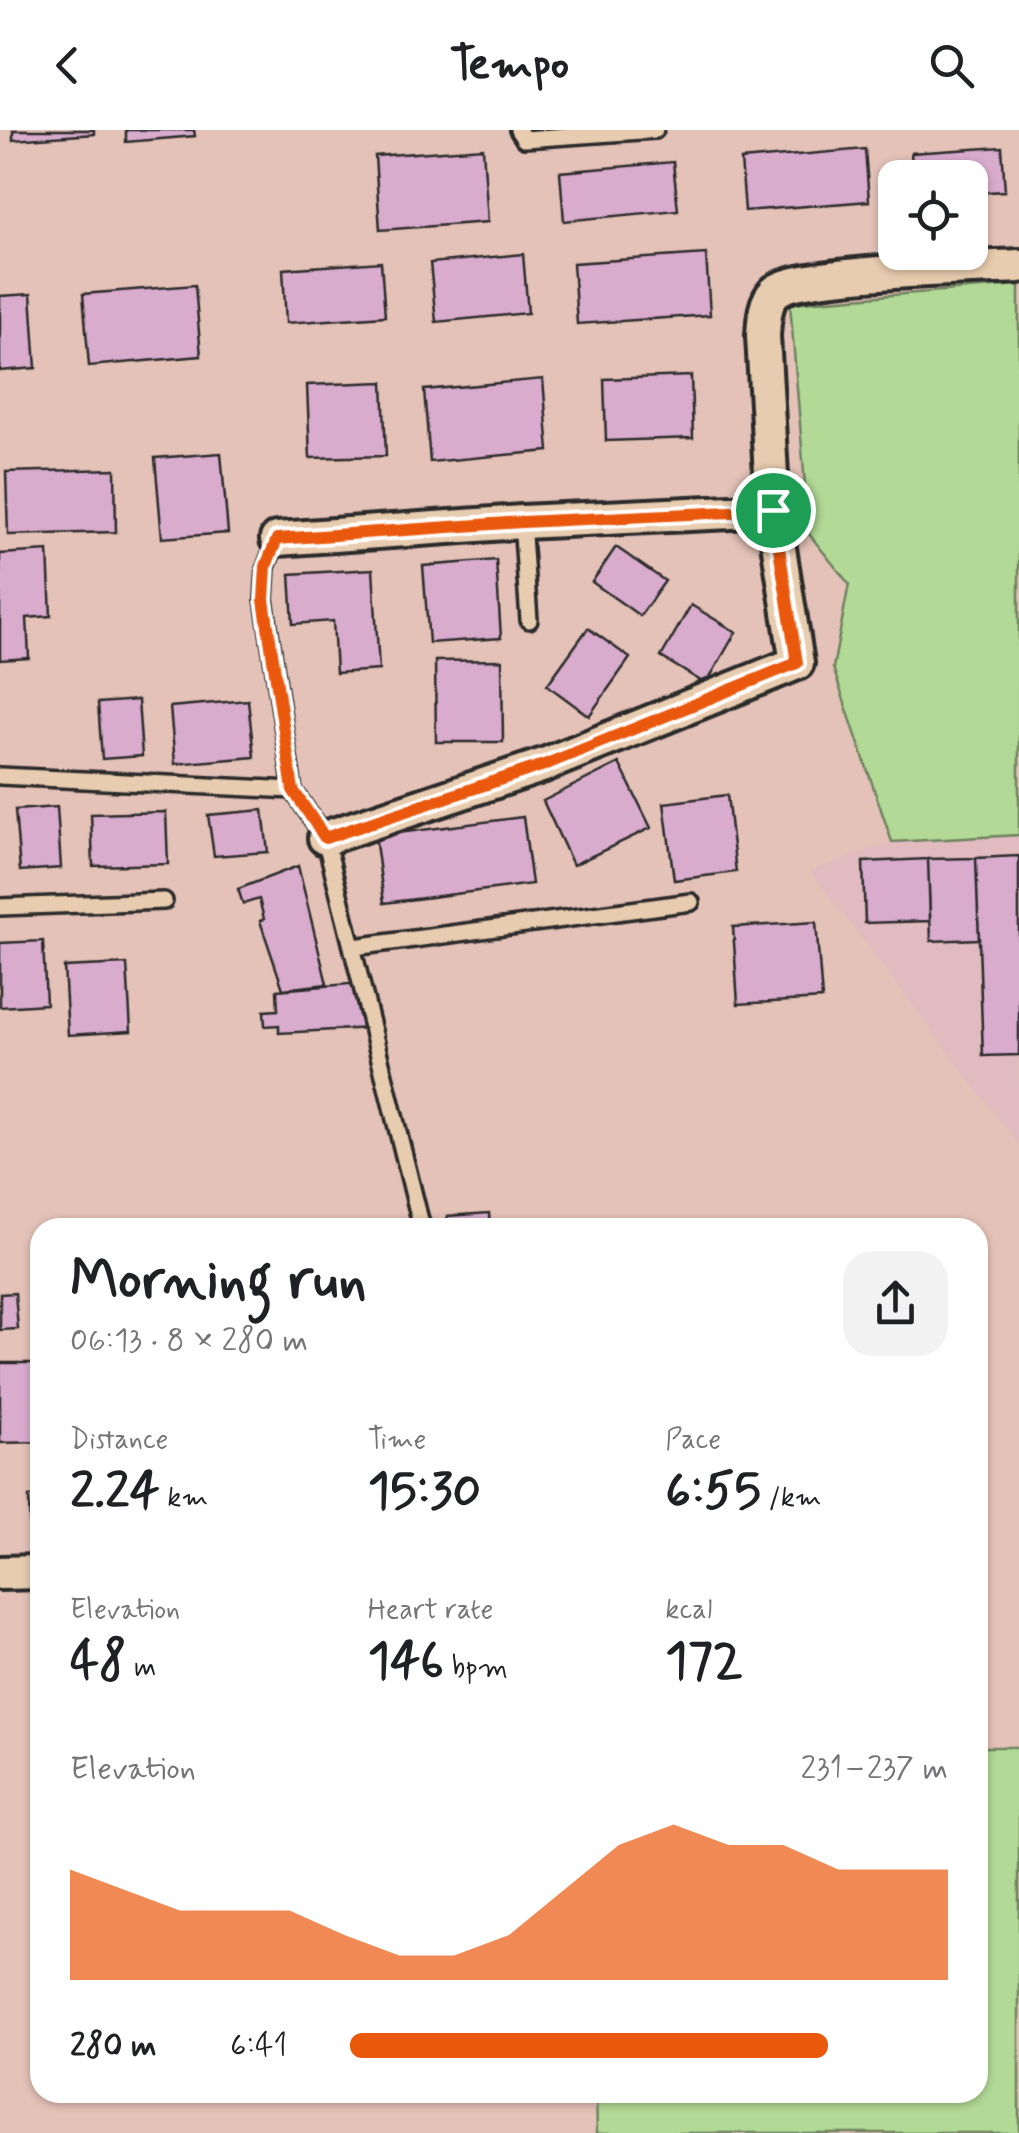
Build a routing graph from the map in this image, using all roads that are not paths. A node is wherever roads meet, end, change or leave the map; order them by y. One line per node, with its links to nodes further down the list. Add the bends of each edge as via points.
1 (518, 130): 2 (lane, via 524,139)
2 (655, 130)
3 (1019, 266): 4 (street, via 828,278 775,292 763,336)
4 (773, 510): 5 (street); 10 (street, via 797,663 544,765)
5 (522, 522): 6 (street); 7 (lane)
6 (277, 539): 9 (lane, via 266,566 264,600)
7 (529, 620)
8 (0, 776): 9 (lane)
9 (293, 790): 10 (lane)
10 (325, 838): 14 (lane)
11 (164, 901): 13 (lane)
12 (691, 902): 14 (lane)
13 (0, 908)
14 (354, 947): 15 (lane)
15 (420, 1218)
16 (30, 1572): 17 (street)
17 (0, 1573)

